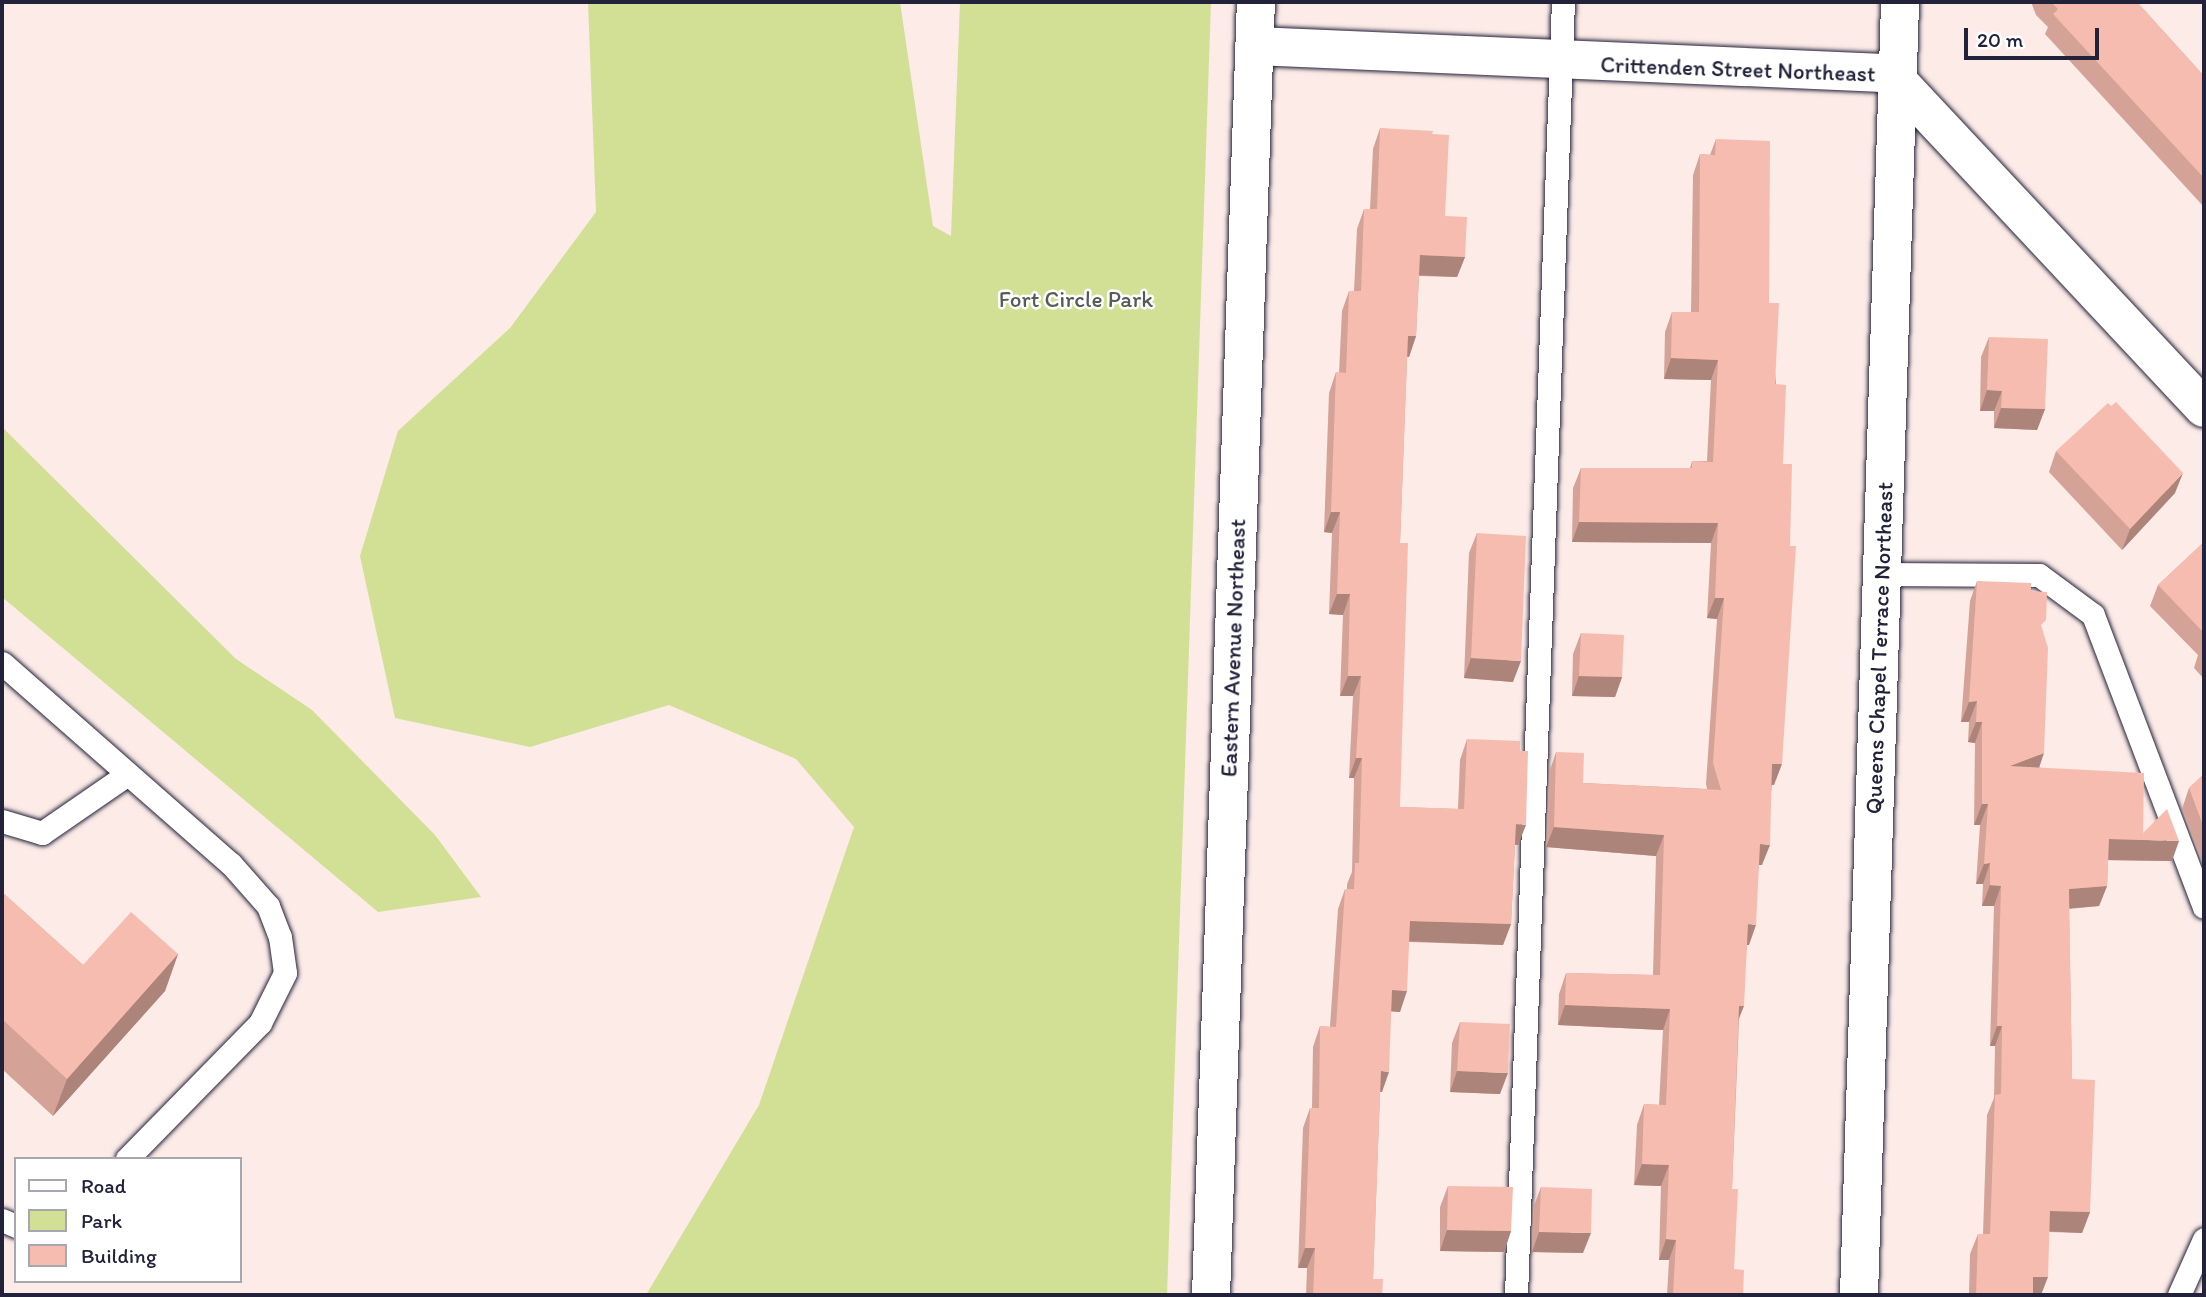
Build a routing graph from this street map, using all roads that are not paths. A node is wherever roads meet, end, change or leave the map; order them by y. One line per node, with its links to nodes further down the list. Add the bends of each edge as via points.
1 (1256, 2): 4 (street, Eastern Avenue Northeast)
2 (1563, 2): 5 (lane)
3 (1900, 2): 6 (street, Queens Chapel Terrace Northeast)
4 (1255, 46): 5 (street, Crittenden Street Northeast); 15 (street, Eastern Avenue Northeast)
5 (1562, 61): 6 (street, Crittenden Street Northeast, via 1860,72); 16 (lane)
6 (1897, 80): 7 (street, Crittenden Street Northeast); 8 (street, Queens Chapel Terrace Northeast)
7 (2204, 408)
8 (1881, 573): 12 (lane, via 2039,575 2093,615); 17 (street, Queens Chapel Terrace Northeast)
9 (2, 663): 10 (lane)
10 (128, 774): 11 (lane, via 42,833); 13 (lane, via 231,864 268,906 280,937 285,973 260,1023)
11 (2, 821)
12 (2204, 907)
13 (129, 1157)
14 (2204, 1239): 18 (lane)
15 (1211, 1295)
16 (1516, 1295)
17 (1858, 1295)
18 (2179, 1295)

